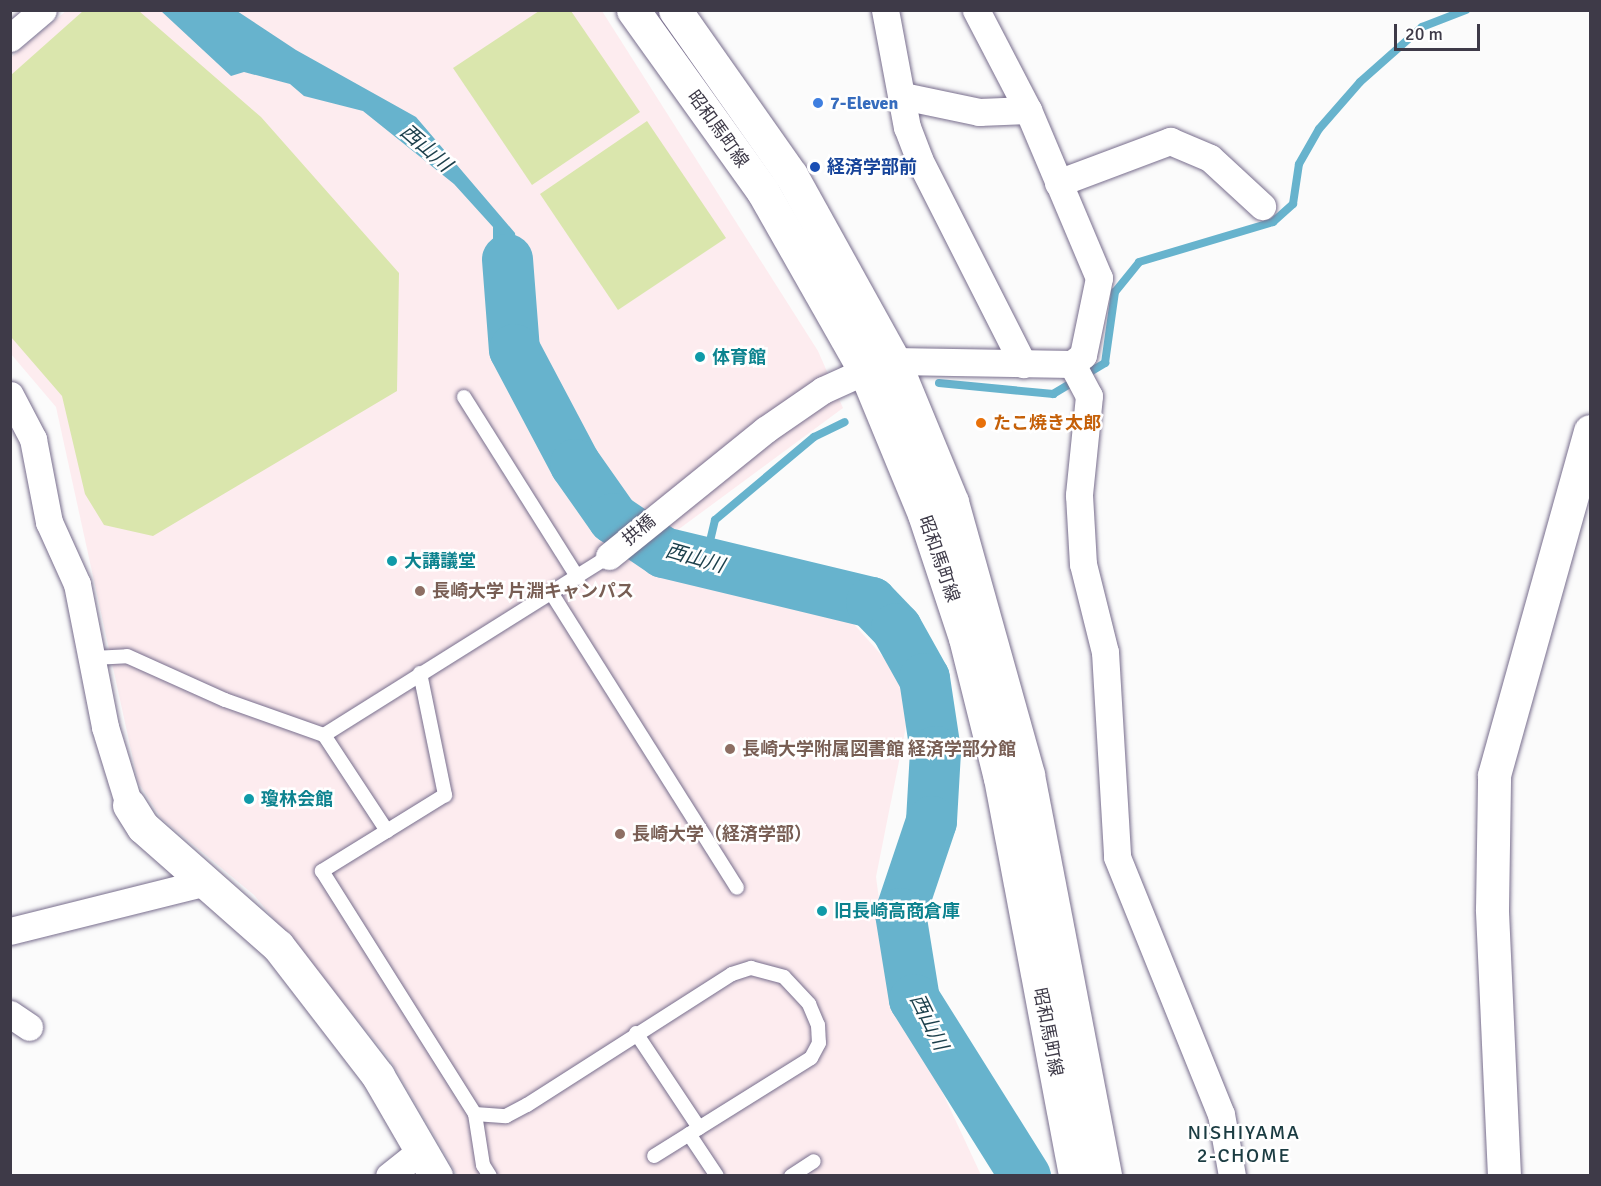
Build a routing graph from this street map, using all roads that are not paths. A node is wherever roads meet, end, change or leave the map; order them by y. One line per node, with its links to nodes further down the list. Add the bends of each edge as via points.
1 (43, 10): 6 (street)
2 (633, 10): 12 (main road, 昭和馬町線, via 762,190)
3 (675, 10): 12 (main road, 昭和馬町線, via 791,176)
4 (885, 10): 7 (street)
5 (976, 10): 8 (street)
6 (10, 38)
7 (903, 96): 8 (street, via 979,112); 11 (street, via 920,159)
8 (1028, 111): 9 (street)
9 (1058, 183): 10 (street, via 1170,141 1210,158); 13 (street, via 1099,278 1089,342)
10 (1262, 206)
11 (1023, 364): 12 (street); 13 (street)
12 (879, 366): 17 (street, 拱橋, via 813,396); 39 (main road, 昭和馬町線, via 965,638 1000,778); 40 (main road, 昭和馬町線, via 952,502 1025,764)
13 (1076, 370): 41 (street, via 1089,396 1088,446 1079,495 1083,564 1105,652 1117,857 1221,1114)
14 (10, 395): 20 (street, via 33,439 48,522 77,584)
15 (464, 397): 18 (lane)
16 (1590, 432): 42 (main road, via 1494,775 1492,909)
17 (609, 556): 18 (lane)
18 (578, 578): 19 (lane)
19 (552, 594): 21 (lane); 26 (lane)
20 (93, 658): 22 (lane, via 127,657); 23 (street, via 105,727)
21 (420, 673): 22 (lane); 24 (lane, via 445,795)
22 (324, 735): 24 (lane)
23 (129, 805): 25 (main road, via 143,827)
24 (387, 831): 30 (lane, via 322,871)
25 (207, 882): 27 (street); 34 (main road, via 278,946 378,1076)
26 (737, 888)
27 (20, 929): 28 (street)
28 (10, 948)
29 (636, 1033): 30 (lane, via 506,1116); 31 (lane); 31 (lane, via 707,987 751,968 784,977 809,1004 819,1043 811,1058)
30 (476, 1114): 36 (lane, via 483,1165)
31 (694, 1131): 32 (lane); 37 (lane)
32 (654, 1156)
33 (814, 1161): 38 (lane)
34 (430, 1162): 35 (street)
35 (389, 1176)
36 (490, 1176)
37 (717, 1176)
38 (791, 1176)
39 (1075, 1176)
40 (1105, 1176)
41 (1232, 1176)
42 (1504, 1176)

